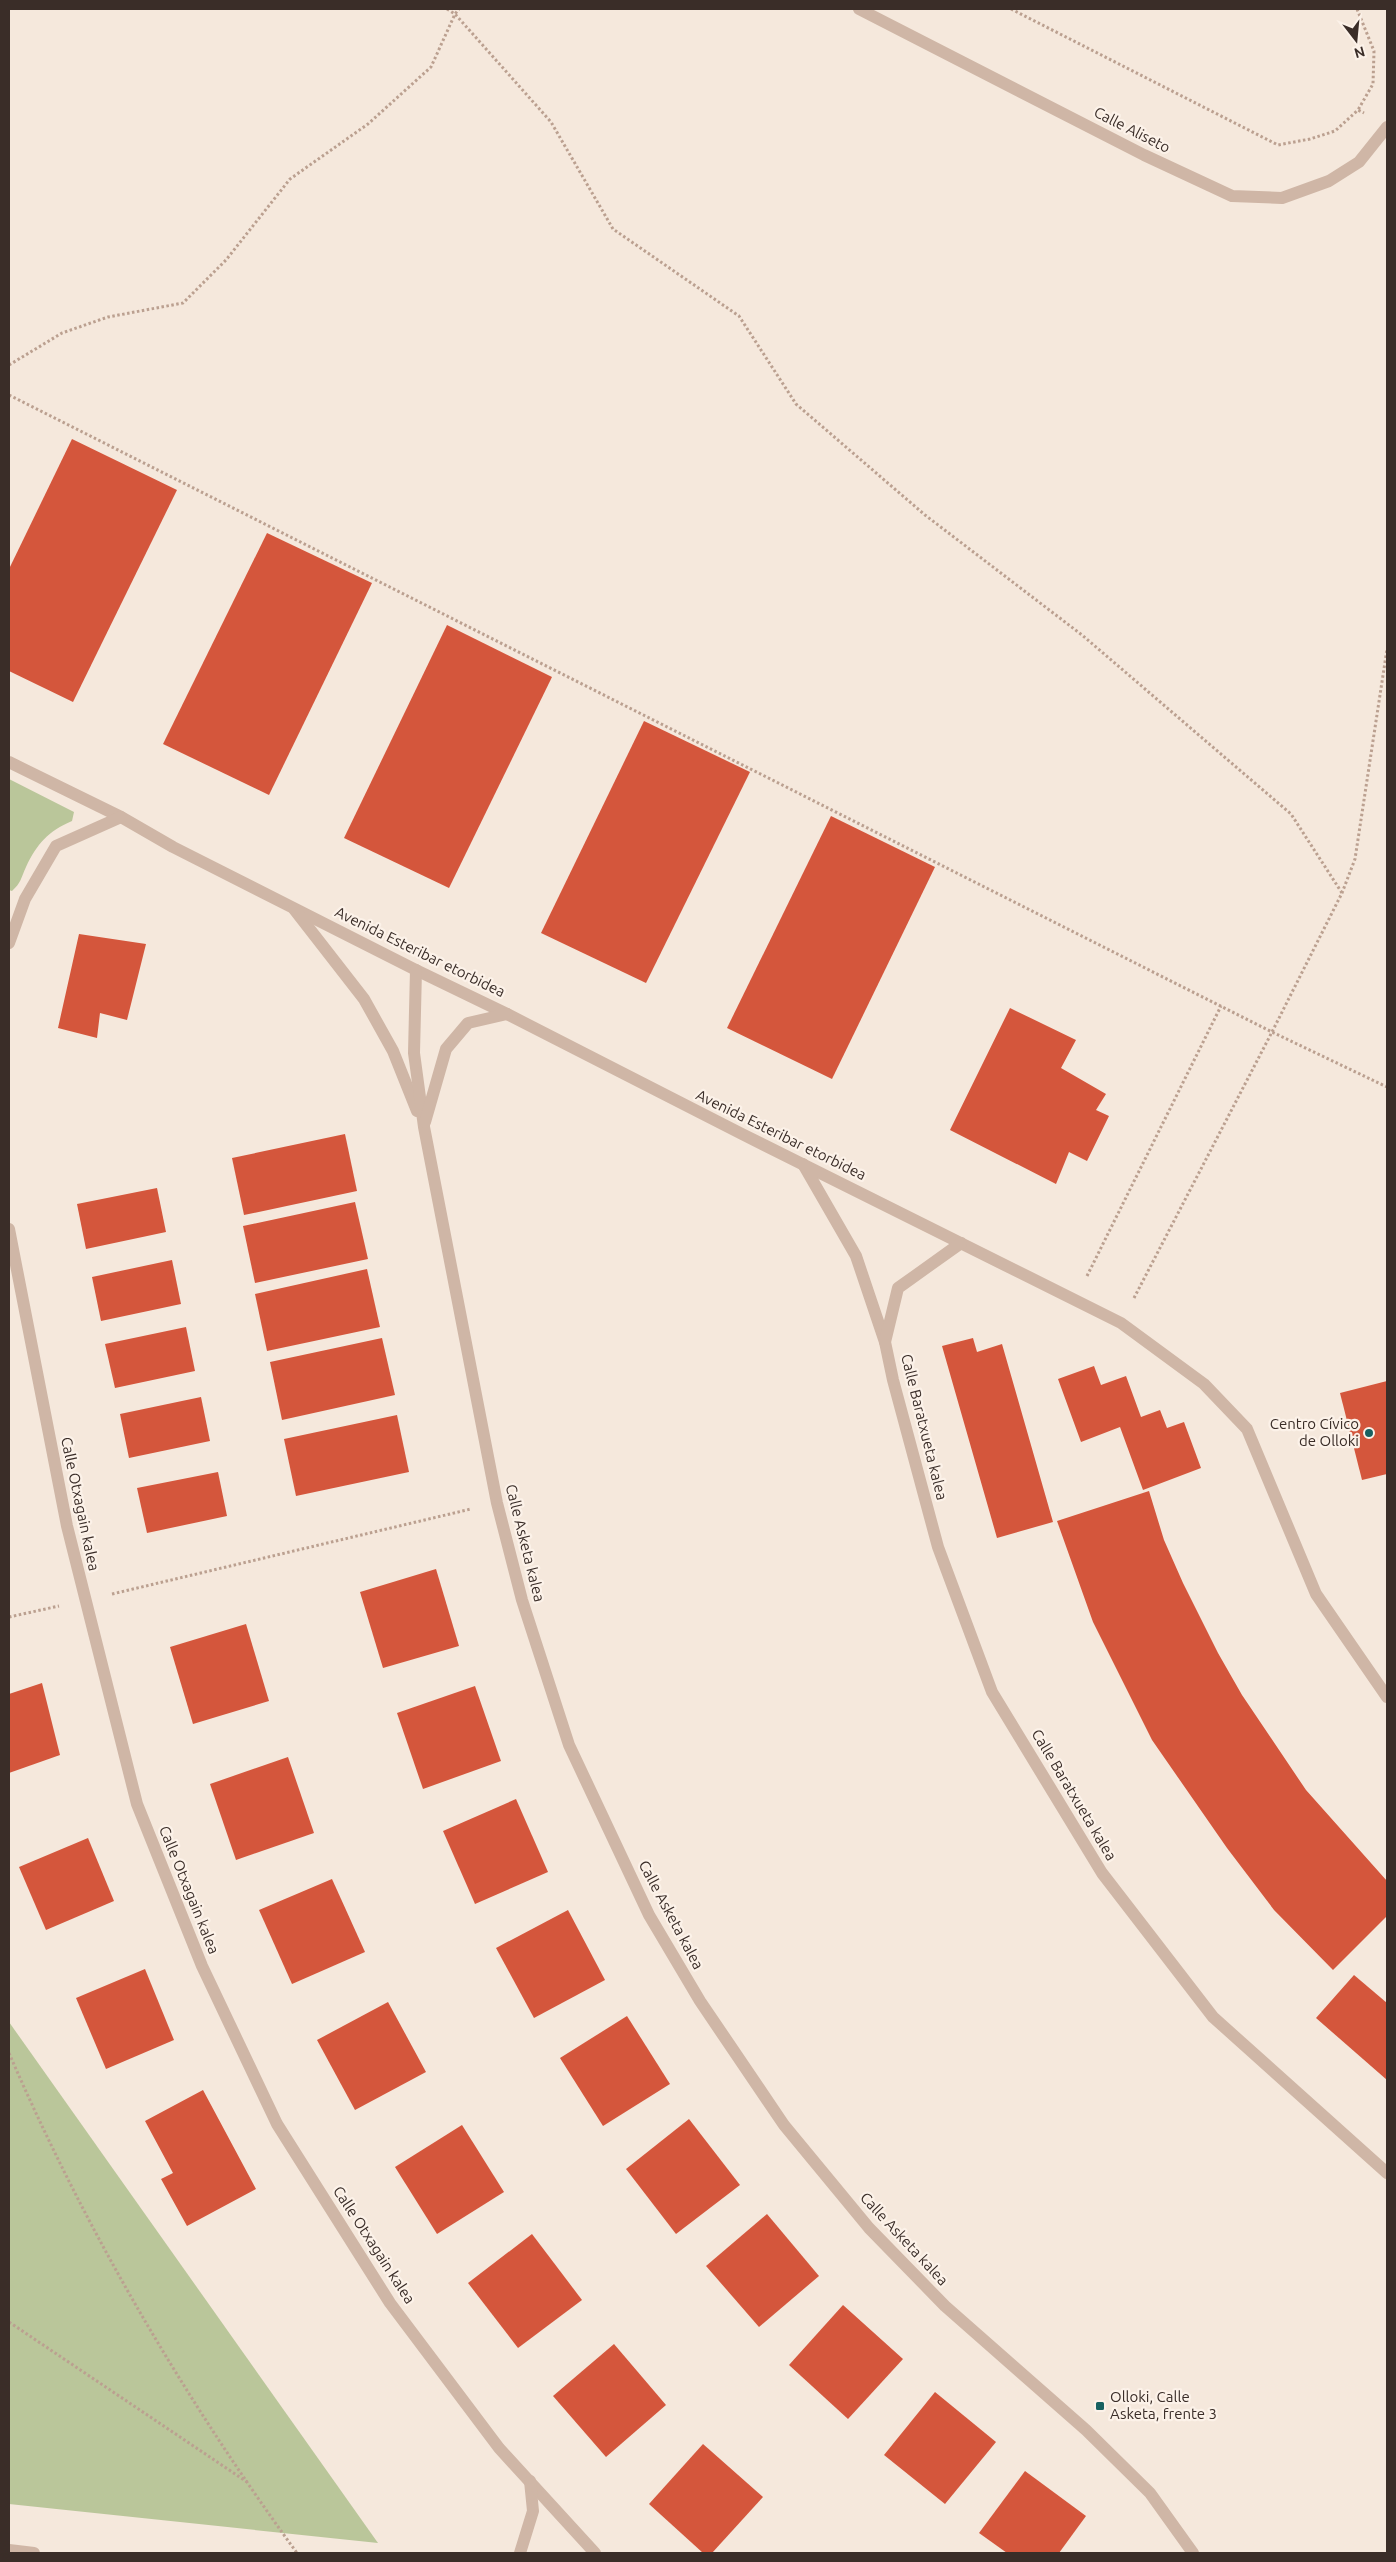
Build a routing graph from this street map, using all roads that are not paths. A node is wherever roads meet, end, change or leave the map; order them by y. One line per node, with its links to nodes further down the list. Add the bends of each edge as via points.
1 (859, 9): 2 (street, Calle Aliseto, via 1144,155 1232,196 1282,198 1329,181 1359,162)
2 (1387, 128)
3 (9, 762): 4 (street, Avenida Esteribar etorbidea)
4 (121, 817): 5 (street, Avenida Esteribar etorbidea); 6 (street, via 56,846 26,899)
5 (291, 906): 7 (street, Avenida Esteribar etorbidea); 9 (street, Calle Asketa kalea, via 364,999 393,1051)
6 (9, 942)
7 (416, 970): 8 (street, Avenida Esteribar etorbidea); 9 (street, Calle Asketa kalea, via 414,1053)
8 (507, 1014): 9 (street, Calle Asketa kalea, via 468,1023 446,1049); 10 (street, Avenida Esteribar etorbidea)
9 (424, 1127): 21 (street, Calle Asketa kalea, via 480,1423 522,1600 569,1745 650,1915 700,2002 784,2125 868,2228 945,2306 1086,2430 1150,2493)
10 (803, 1164): 12 (street, Avenida Esteribar etorbidea); 13 (street, Calle Baratxueta kalea, via 856,1256)
11 (9, 1229): 16 (street, Calle Otxagain kalea, via 67,1526 137,1804 202,1966 276,2124 390,2303 499,2448)
12 (961, 1243): 13 (street, Calle Baratxueta kalea, via 898,1288); 14 (street, Avenida Esteribar etorbidea, via 1121,1323 1204,1384 1247,1429 1316,1594)
13 (885, 1342): 15 (street, Calle Baratxueta kalea, via 938,1546 992,1692 1102,1873 1213,2017)
14 (1387, 1698)
15 (1387, 2174)
16 (530, 2481): 19 (street, via 533,2511); 20 (street, Calle Otxagain kalea)
17 (9, 2550): 18 (street)
18 (34, 2553)
19 (520, 2553)
20 (595, 2553)
21 (1193, 2553)

